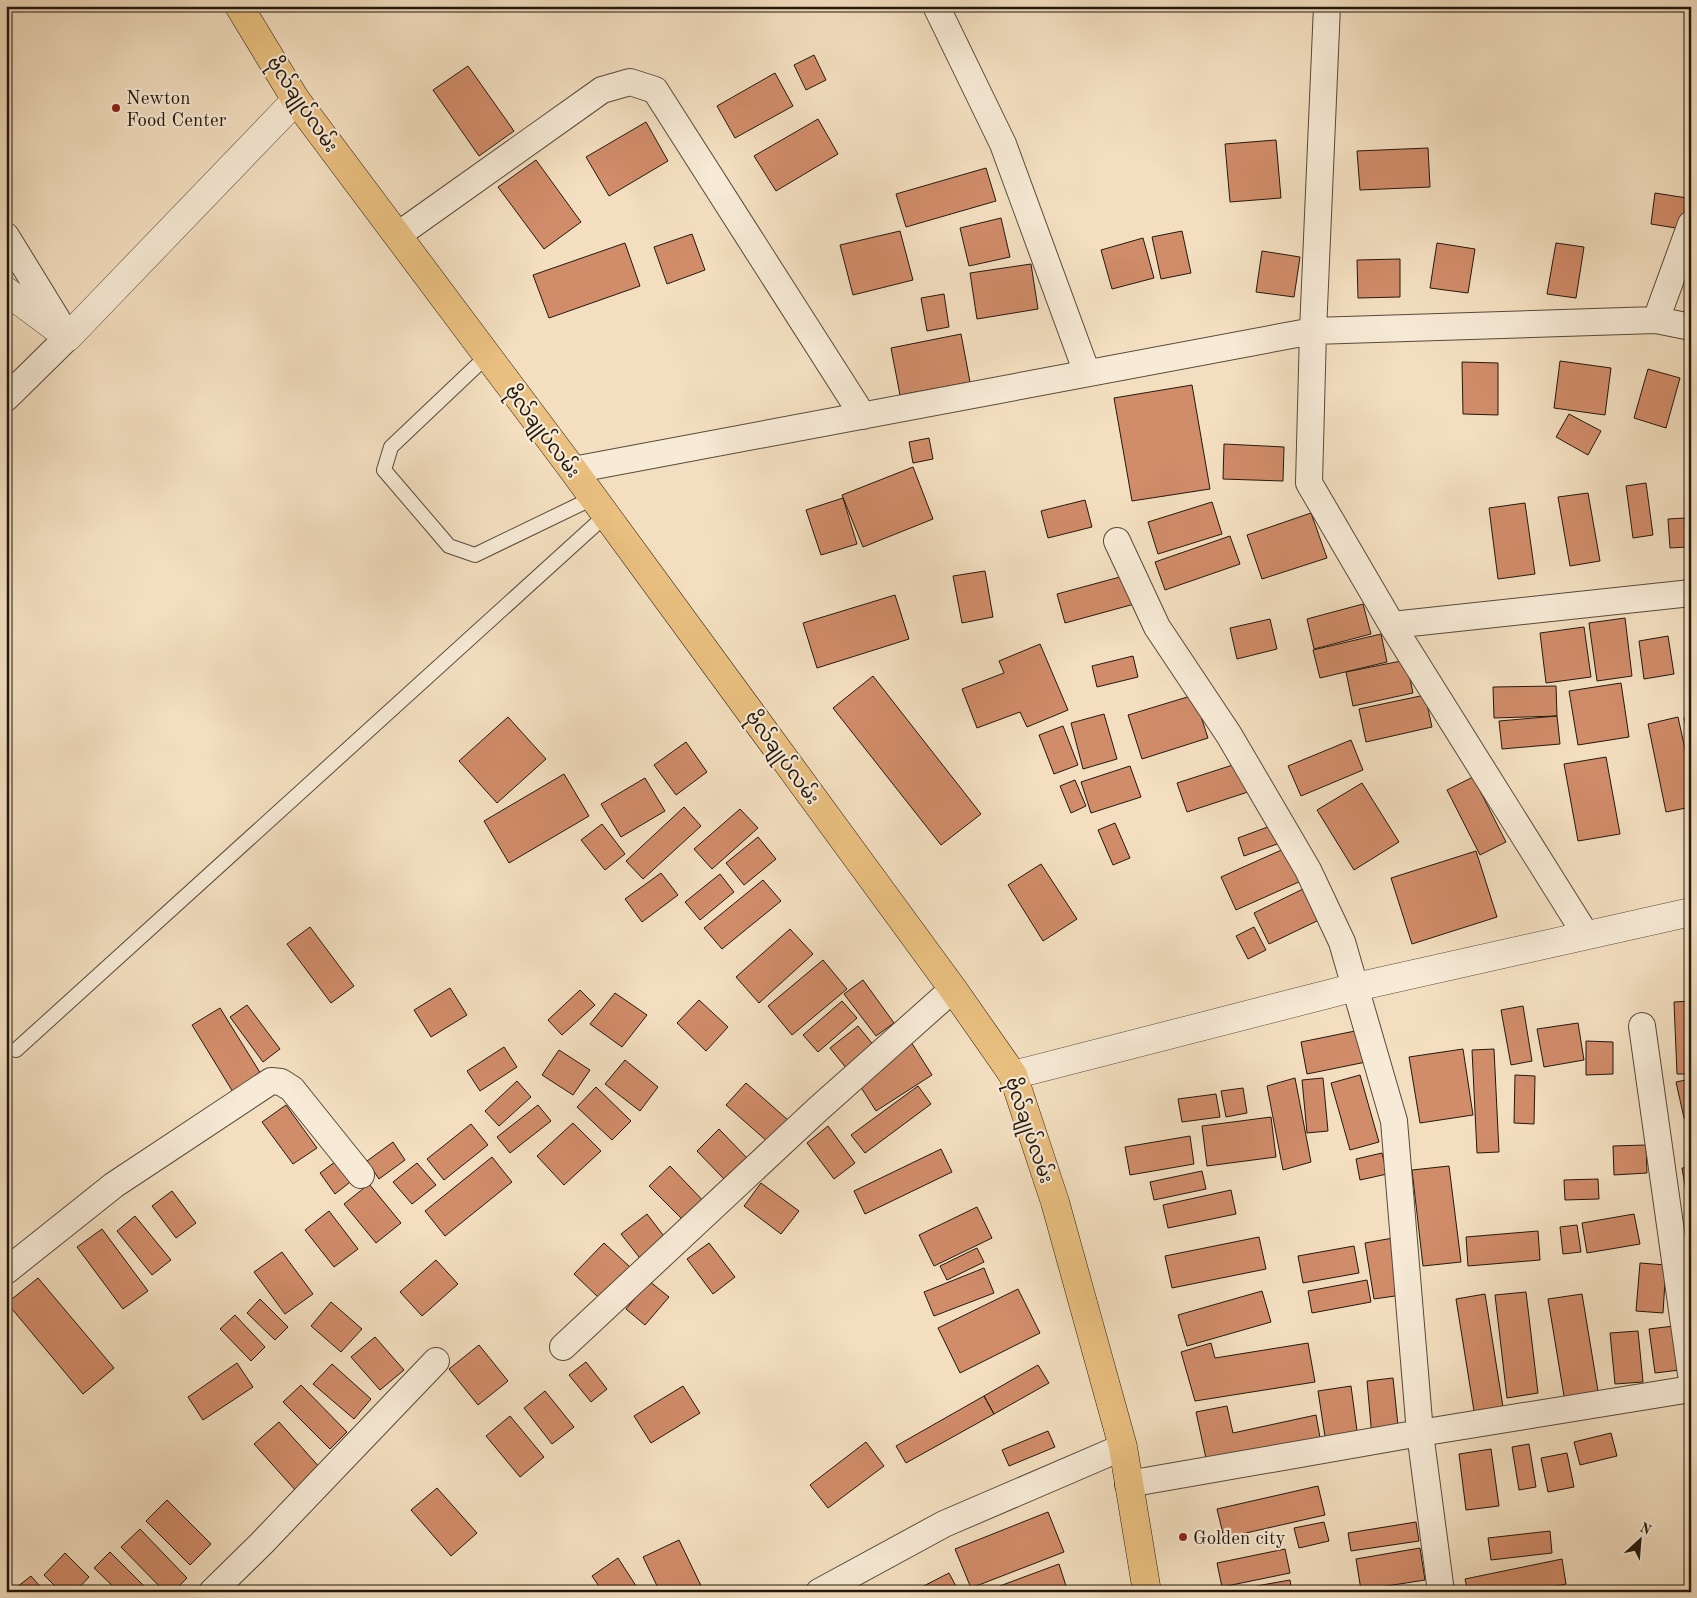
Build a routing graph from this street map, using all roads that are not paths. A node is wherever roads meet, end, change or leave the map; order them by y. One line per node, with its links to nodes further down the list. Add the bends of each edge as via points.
1 (239, 6): 4 (main road, ဗိုလ်ချုပ်လမ်း)
2 (936, 6): 14 (street, via 1003,144)
3 (1327, 6): 11 (street)
4 (296, 100): 6 (main road, ဗိုလ်ချုပ်လမ်း); 12 (street)
5 (1691, 224): 9 (street)
6 (398, 235): 13 (main road, ဗိုလ်ချုပ်လမ်း); 16 (street, via 602,90 630,82 655,90)
7 (6, 236): 12 (street)
8 (6, 291): 12 (street)
9 (1656, 320): 10 (street); 11 (street)
10 (1691, 327)
11 (1313, 331): 14 (street); 21 (street, via 1309,483)
12 (68, 337): 15 (street)
13 (488, 356): 17 (main road, ဗိုလ်ချုပ်လမ်း); 18 (lane, via 391,447 384,470 449,546 475,555)
14 (1087, 373): 16 (street)
15 (6, 398)
16 (863, 416): 17 (street)
17 (573, 470): 18 (main road, ဗိုလ်ချုပ်လမ်း)
18 (599, 507): 25 (main road, ဗိုလ်ချုပ်လမ်း); 27 (lane)
19 (1117, 541): 24 (street, via 1157,628 1229,735 1308,870 1342,942)
20 (1691, 593): 21 (street)
21 (1392, 625): 23 (street)
22 (1691, 912): 23 (street)
23 (1586, 935): 24 (street)
24 (1356, 987): 28 (street); 35 (street, via 1394,1121)
25 (953, 989): 28 (main road, ဗိုလ်ချုပ်လမ်း); 31 (street, via 817,1110)
26 (1642, 1026): 33 (street)
27 (16, 1050)
28 (1013, 1075): 36 (main road, ဗိုလ်ချုပ်လမ်း, via 1055,1202)
29 (361, 1175): 30 (street, via 292,1089 281,1082 271,1081 114,1185)
30 (6, 1271)
31 (564, 1347)
32 (436, 1361): 38 (street)
33 (1691, 1374)
34 (1691, 1389): 35 (street)
35 (1420, 1433): 37 (street); 41 (street)
36 (1123, 1447): 37 (main road, ဗိုလ်ချုပ်လမ်း); 39 (street, via 944,1524)
37 (1128, 1484): 40 (main road, ဗိုလ်ချုပ်လမ်း)
38 (212, 1592)
39 (819, 1592)
40 (1147, 1592)
41 (1441, 1592)

